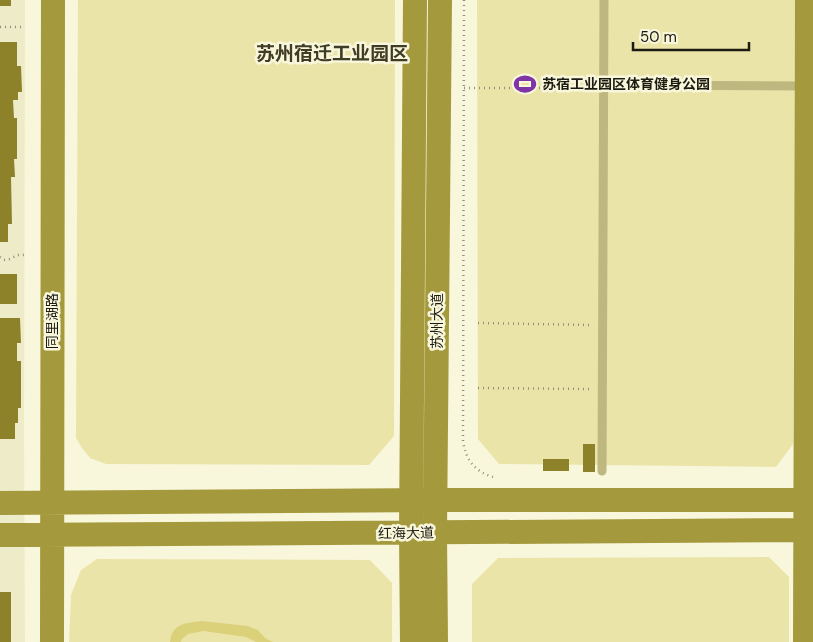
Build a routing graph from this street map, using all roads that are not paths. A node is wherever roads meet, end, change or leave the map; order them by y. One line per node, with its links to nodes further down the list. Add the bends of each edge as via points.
1 (53, 0): 13 (street, 同里湖路)
2 (415, 0): 11 (street, 苏州大道)
3 (440, 0): 9 (street, 苏州大道)
4 (604, 0): 6 (lane)
5 (807, 0): 7 (street)
6 (604, 86): 7 (lane); 8 (lane)
7 (808, 86): 10 (street)
8 (602, 471)
9 (435, 500): 10 (street); 11 (street); 15 (street, 苏州大道)
10 (809, 500): 14 (street)
11 (411, 501): 13 (street); 16 (street, 苏州大道)
12 (0, 503): 13 (street)
13 (52, 503): 18 (street, 同里湖路)
14 (809, 530): 15 (street, 红海大道); 22 (street)
15 (435, 532): 16 (street, 红海大道); 21 (street, 苏州大道)
16 (411, 533): 18 (street, 红海大道); 20 (street, 苏州大道)
17 (0, 536): 18 (street, 红海大道)
18 (51, 536): 19 (street, 同里湖路)
19 (52, 642)
20 (412, 642)
21 (436, 642)
22 (805, 642)

